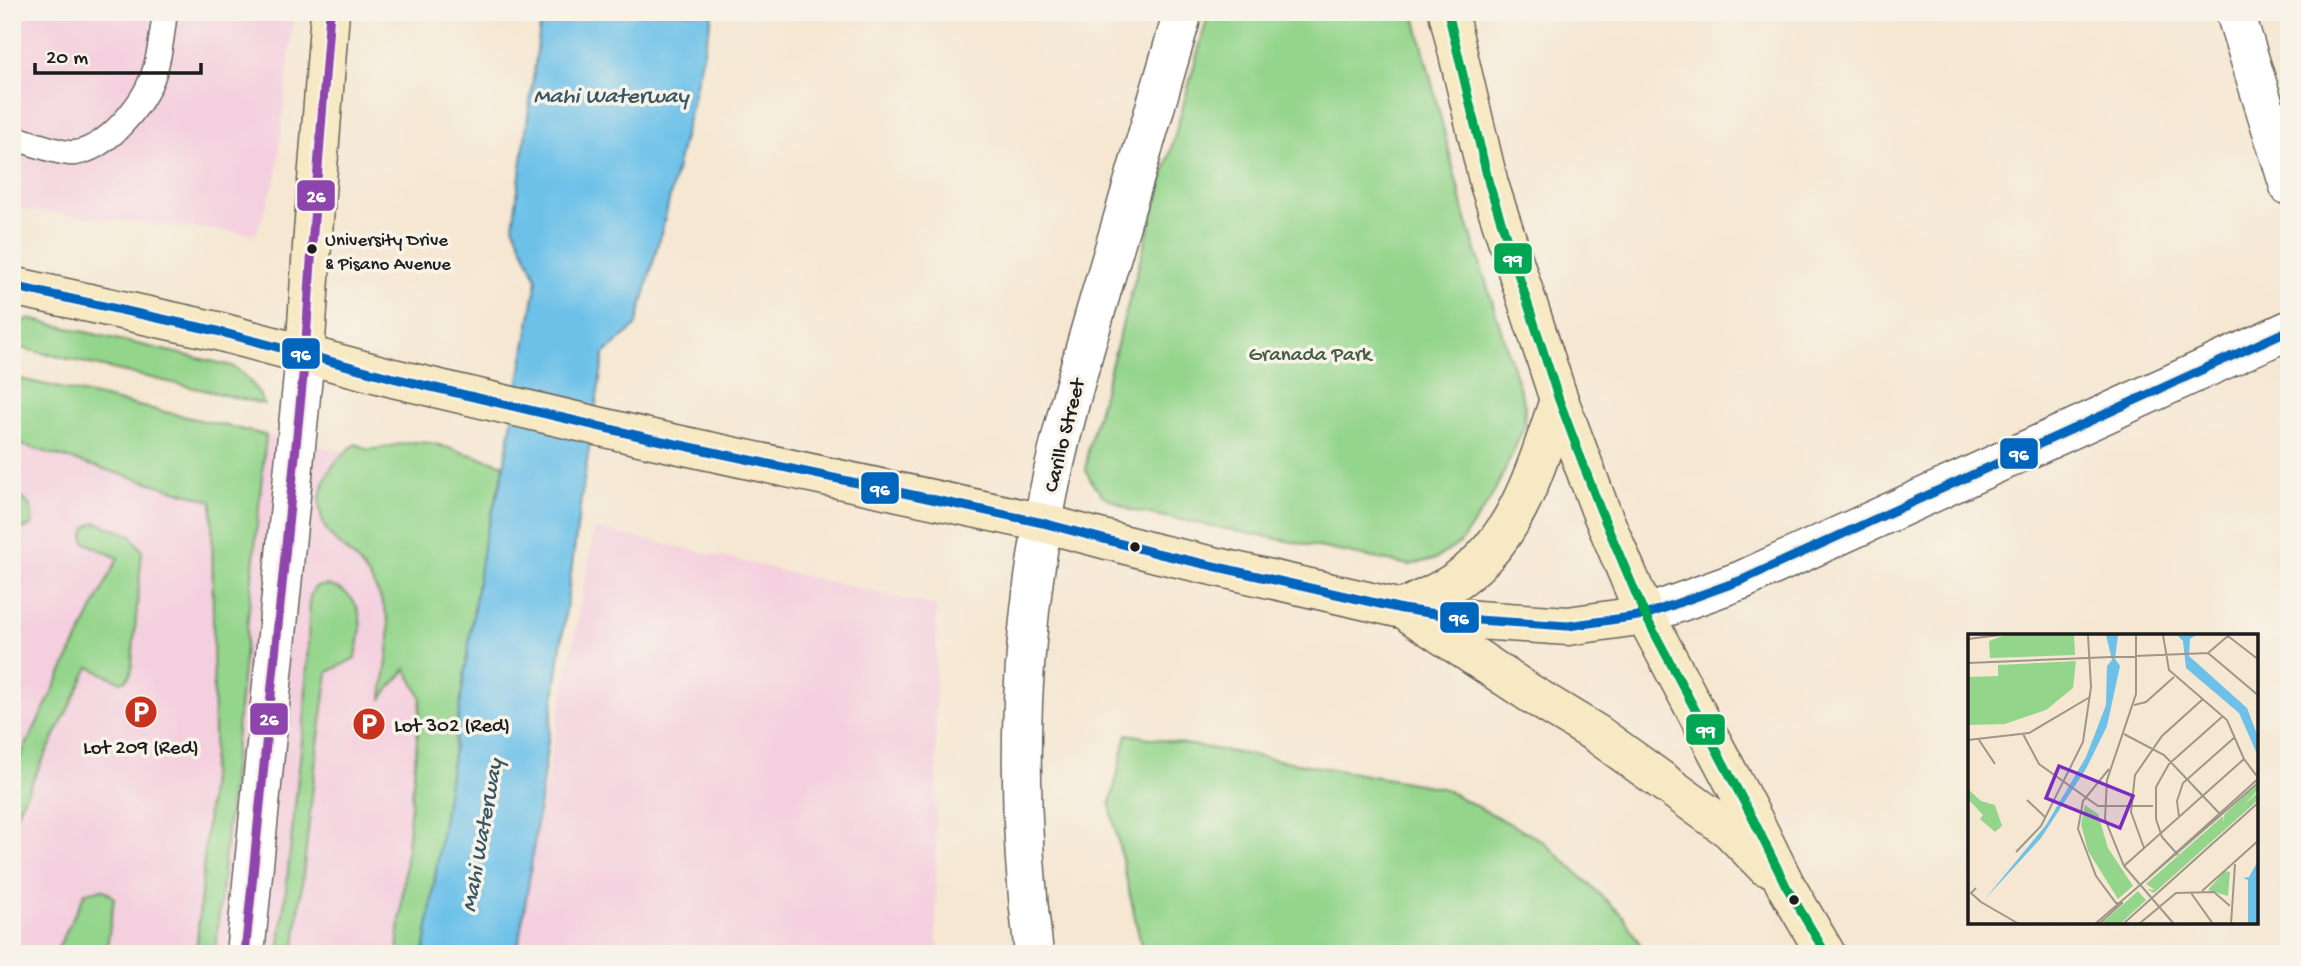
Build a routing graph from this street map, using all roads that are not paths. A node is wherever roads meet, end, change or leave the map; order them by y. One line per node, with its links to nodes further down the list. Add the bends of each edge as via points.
1 (165, 12): 6 (lane, via 159,60 147,93 100,144 74,154)
2 (330, 12): 10 (street)
3 (1183, 12): 12 (street, Carillo Street, via 1062,427)
4 (1448, 12): 11 (street, via 1489,184)
5 (2235, 12): 7 (street)
6 (12, 137)
7 (2289, 186)
8 (12, 286): 10 (street, via 217,331)
9 (2289, 330): 14 (street, via 1742,580)
10 (305, 356): 12 (street, via 648,438); 16 (street)
11 (1559, 400): 13 (street, via 1532,478 1509,525 1485,558 1458,580); 14 (street)
12 (1043, 523): 13 (street); 17 (street, Carillo Street, via 1026,651 1021,734)
13 (1402, 609): 14 (street, via 1568,626); 15 (street, via 1597,734 1700,807)
14 (1645, 615): 15 (street)
15 (1786, 886): 18 (street)
16 (245, 954)
17 (1034, 954)
18 (1825, 954)

